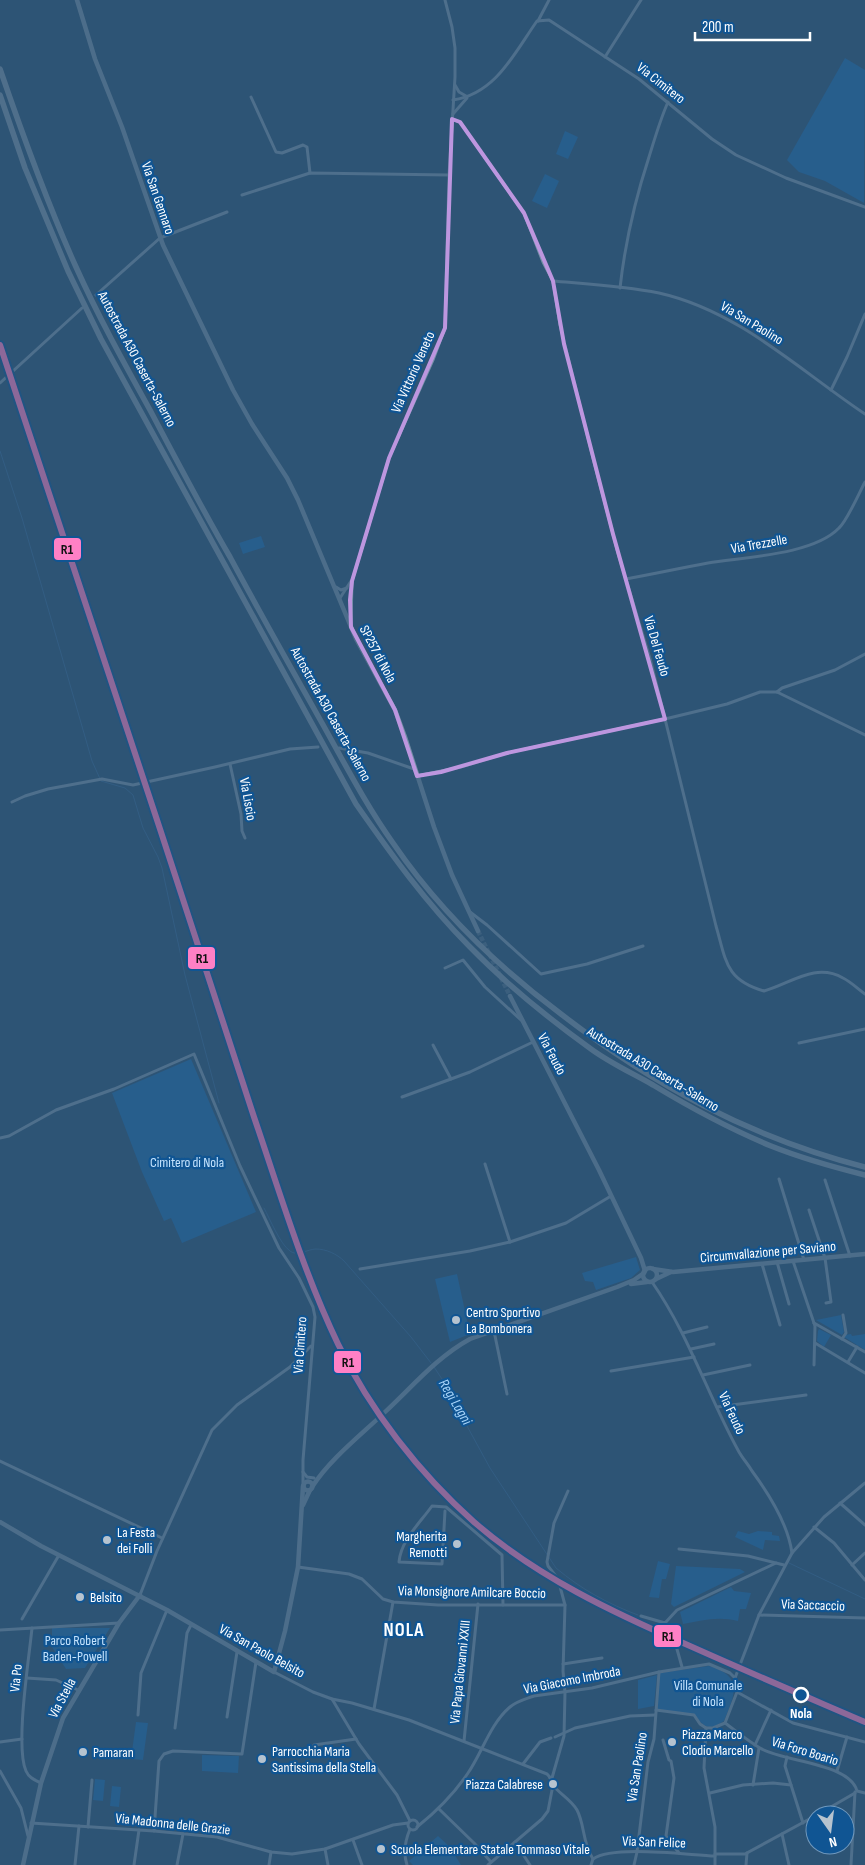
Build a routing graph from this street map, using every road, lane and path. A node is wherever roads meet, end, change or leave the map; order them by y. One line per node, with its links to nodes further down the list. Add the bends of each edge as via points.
1 (77, 0): 20 (street, Via San Gennaro, via 95,60 122,126)
2 (445, 0): 8 (street, Via Vittorio Veneto, via 455,48)
3 (550, 0): 5 (street)
4 (641, 0): 6 (street)
5 (537, 21): 6 (street, Via Cimitero, via 548,20); 10 (street, via 504,69)
6 (605, 57): 13 (street, Via Cimitero)
7 (0, 69): 64 (highway, Autostrada A30 Caserta-Salerno, via 33,164 108,334 364,800 394,845 454,918 493,958 597,1042 711,1111 776,1139)
8 (454, 83): 10 (street, via 459,92); 12 (street, Via Vittorio Veneto)
9 (0, 96): 65 (highway, Autostrada A30 Caserta-Salerno, via 32,185 68,271 101,338 356,804 424,896 488,964 592,1050 708,1118 772,1146)
10 (469, 96): 12 (street); 14 (street)
11 (251, 97): 15 (street, via 276,152 303,145 307,148)
12 (453, 100): 14 (street, Via Vittorio Veneto)
13 (668, 102): 18 (street, Via Cimitero, via 736,155 786,178); 22 (street, via 635,205)
14 (452, 116): 16 (street, Via Vittorio Veneto); 21 (street, via 460,122 524,213)
15 (310, 173): 16 (street); 17 (street)
16 (448, 175): 33 (street, Via Vittorio Veneto, via 445,328 389,458)
17 (242, 195)
18 (865, 207)
19 (227, 212): 20 (street)
20 (160, 238): 23 (street); 29 (street, Via San Gennaro)
21 (552, 281): 22 (street, Via San Paolino); 32 (street, via 564,344)
22 (620, 288): 28 (street, Via San Paolino, via 658,293 723,316)
23 (96, 295)
24 (82, 308): 27 (street)
25 (865, 314): 26 (street)
26 (863, 324): 28 (street)
27 (0, 382)
28 (831, 390): 30 (street, Via San Paolino)
29 (237, 397): 34 (street, SP257 di Nola, via 290,483)
30 (865, 414)
31 (865, 482): 32 (street, Via Trezzelle, via 842,524 821,540 779,553)
32 (626, 579): 40 (street, Via Del Feudo)
33 (352, 581): 35 (street); 37 (street, Via Vittorio Veneto)
34 (336, 587): 35 (street); 36 (street, SP257 di Nola)
35 (347, 588): 36 (street)
36 (340, 598): 37 (street, SP257 di Nola)
37 (351, 627): 45 (street, SP257 di Nola, via 395,710)
38 (865, 654): 39 (street, via 836,670)
39 (777, 692): 40 (street, via 760,692 727,704); 41 (street)
40 (665, 719): 46 (street); 53 (street, Via Del Feudo, via 716,926 730,970 737,979 764,991 815,972 844,978)
41 (865, 735)
42 (318, 747): 44 (street, via 290,749)
43 (339, 748): 45 (street, via 368,753)
44 (230, 764): 47 (street, via 134,784 102,779 48,789); 48 (street, Via Liscio)
45 (414, 769): 46 (street, SP257 di Nola)
46 (417, 776): 49 (street, SP257 di Nola, via 449,867)
47 (12, 802)
48 (245, 838)
49 (469, 911): 50 (street, SP257 di Nola); 51 (street, via 541,974 602,960)
50 (478, 931)
51 (643, 946)
52 (445, 968): 55 (street, via 463,960)
53 (865, 994)
54 (510, 996): 55 (street, Via Feudo)
55 (522, 1021): 57 (street, Via Feudo)
56 (865, 1029): 58 (street)
57 (532, 1042): 60 (street); 68 (street, Via Feudo)
58 (799, 1043)
59 (433, 1046): 60 (street)
60 (451, 1079): 61 (street)
61 (402, 1096)
62 (0, 1138): 94 (street, Via Cimitero, via 56,1110 194,1054 240,1166 279,1248 299,1278 312,1307 315,1317)
63 (486, 1164): 70 (street)
64 (865, 1167)
65 (865, 1175)
66 (779, 1179): 74 (street)
67 (825, 1180): 72 (street)
68 (611, 1196): 70 (street, via 566,1223); 79 (street, Via Feudo)
69 (808, 1210): 73 (street)
70 (510, 1242): 78 (street)
71 (865, 1254): 72 (street, Circumvallazione per Saviano)
72 (850, 1256): 73 (street, Circumvallazione per Saviano)
73 (825, 1258): 74 (street, Circumvallazione per Saviano); 83 (street, via 831,1302)
74 (804, 1260): 75 (street, Circumvallazione per Saviano)
75 (793, 1261): 76 (street, Circumvallazione per Saviano); 86 (street)
76 (777, 1262): 77 (street, Circumvallazione per Saviano); 84 (street)
77 (762, 1264): 80 (street, Circumvallazione per Saviano); 87 (street)
78 (360, 1269)
79 (648, 1270): 80 (street, Circumvallazione per Saviano); 81 (street, via 644,1279); 81 (street, via 657,1275); 82 (street)
80 (673, 1272): 81 (street, Circumvallazione per Saviano)
81 (652, 1281): 82 (street, Circumvallazione per Saviano); 90 (street, Via Feudo)
82 (617, 1287): 89 (street)
83 (826, 1303)
84 (789, 1304)
85 (843, 1316): 91 (street, via 846,1332)
86 (814, 1322): 91 (street); 92 (street)
87 (780, 1325)
88 (707, 1327): 90 (street)
89 (494, 1330): 105 (street); 109 (street, via 470,1339 440,1360)
90 (683, 1334): 96 (street, Via Feudo)
91 (842, 1339): 95 (street)
92 (815, 1343): 99 (street); 101 (street)
93 (714, 1344): 96 (street)
94 (311, 1346): 110 (street, Via Cimitero); 122 (street, via 290,1367 237,1405 212,1430)
95 (857, 1347): 97 (street); 99 (street)
96 (691, 1349): 98 (street, Via Feudo)
97 (865, 1352)
98 (694, 1357): 102 (street); 104 (street, Via Feudo)
99 (848, 1362): 103 (street)
100 (750, 1365): 104 (street)
101 (814, 1365)
102 (611, 1371)
103 (865, 1373)
104 (703, 1375): 107 (street, Via Feudo)
105 (506, 1394)
106 (806, 1395): 107 (street)
107 (716, 1407): 123 (street, Via Feudo, via 740,1453 773,1504)
108 (0, 1462): 122 (street)
109 (325, 1470): 111 (street); 114 (street)
110 (302, 1471): 111 (street, via 307,1477); 113 (street, Via Cimitero)
111 (314, 1478): 113 (street)
112 (865, 1483): 116 (street)
113 (304, 1484): 114 (street, via 306,1490); 114 (street, via 311,1482); 118 (street)
114 (311, 1488): 118 (street)
115 (568, 1492): 138 (street, via 554,1523 547,1562 558,1579)
116 (840, 1503): 120 (street); 121 (street)
117 (445, 1511): 137 (street, via 442,1564 399,1562 405,1543 432,1506 446,1507 502,1555)
118 (302, 1512): 132 (street)
119 (0, 1522): 128 (street, Via San Paolo Belsito)
120 (865, 1526)
121 (814, 1527): 124 (street); 130 (street)
122 (162, 1538): 134 (street)
123 (790, 1540): 124 (street); 126 (street, Via Feudo)
124 (797, 1546): 126 (street)
125 (679, 1550): 129 (street, via 748,1556)
126 (792, 1553): 131 (street)
127 (865, 1553): 130 (street)
128 (59, 1555): 134 (street, Via San Paolo Belsito); 142 (street)
129 (776, 1563): 131 (street); 145 (street, via 677,1610)
130 (852, 1564): 133 (street)
131 (784, 1565): 140 (street)
132 (298, 1567): 135 (street, Via Monsignore Amilcare Boccio, via 357,1576 382,1599); 154 (street)
133 (865, 1580)
134 (140, 1596): 139 (street, Via San Paolo Belsito); 144 (street, Via Stella)
135 (393, 1602): 136 (street, Via Monsignore Amilcare Boccio); 162 (street)
136 (478, 1604): 137 (street, Via Monsignore Amilcare Boccio); 177 (street, Via Papa Giovanni XXIII)
137 (503, 1605): 138 (street, Via Monsignore Amilcare Boccio)
138 (565, 1605): 152 (street)
139 (167, 1610): 146 (street, Via San Paolo Belsito); 165 (street, via 141,1673)
140 (760, 1615): 143 (street, Via Saccaccio); 157 (street)
141 (641, 1616): 145 (street)
142 (22, 1618)
143 (865, 1618)
144 (119, 1623): 147 (street); 158 (street, Via Stella)
145 (665, 1623): 153 (street, via 676,1642)
146 (191, 1625): 149 (street, Via San Paolo Belsito); 169 (street, via 187,1633)
147 (32, 1628): 148 (street); 156 (street, Via Po)
148 (0, 1630)
149 (237, 1652): 151 (street, Via San Paolo Belsito); 167 (street)
150 (602, 1658): 152 (street)
151 (256, 1662): 154 (street, Via San Paolo Belsito); 205 (street, via 242,1754 173,1751 164,1754 159,1761)
152 (563, 1664): 159 (street)
153 (682, 1667): 155 (street, Via Giacomo Imbroda); 157 (street, Via Giacomo Imbroda, via 709,1664)
154 (274, 1672): 161 (street, Via San Paolo Belsito)
155 (659, 1672): 159 (street, Via Giacomo Imbroda); 163 (street, Via San Paolino)
156 (27, 1678): 158 (street, via 56,1680); 173 (street, Via Po)
157 (735, 1678): 160 (street)
158 (78, 1690): 188 (street, Via Stella, via 63,1718)
159 (565, 1692): 171 (street); 182 (street, Via Giacomo Imbroda, via 534,1696 511,1706)
160 (738, 1692): 164 (street); 168 (street)
161 (332, 1699): 162 (street, Via San Paolo Belsito); 174 (street)
162 (374, 1709): 177 (street, Via San Paolo Belsito)
163 (656, 1710): 166 (street, Via San Paolino); 170 (street, via 694,1715)
164 (771, 1710): 172 (street, via 793,1723); 180 (street)
165 (138, 1715)
166 (655, 1716): 171 (street, via 630,1716); 213 (street, Via San Paolino)
167 (227, 1717)
168 (725, 1723): 170 (street); 180 (street, Via Foro Boario)
169 (175, 1728)
170 (706, 1728): 193 (street, via 704,1768)
171 (565, 1733): 184 (street, via 540,1742); 189 (street)
172 (847, 1737): 178 (street); 186 (street)
173 (22, 1739): 176 (street); 188 (street, Via Po, via 26,1772)
174 (356, 1739): 179 (street); 197 (street, via 397,1795)
175 (663, 1740): 215 (street, via 674,1777 666,1836)
176 (0, 1742)
177 (464, 1742): 182 (street, Via San Paolo Belsito)
178 (865, 1742)
179 (314, 1745)
180 (755, 1745): 181 (street, Via Foro Boario)
181 (759, 1748): 183 (street, Via Foro Boario); 190 (street)
182 (482, 1749): 184 (street, Via San Paolo Belsito); 196 (street, Via Giacomo Imbroda, via 467,1775)
183 (787, 1757): 186 (street, Via Foro Boario); 191 (street, via 785,1766)
184 (523, 1764): 189 (street, Via San Paolo Belsito, via 547,1774)
185 (0, 1771): 208 (street, via 20,1808)
186 (837, 1771): 192 (street, Via Foro Boario, via 850,1778)
187 (92, 1780): 201 (street)
188 (41, 1783): 198 (street, Via Stella)
189 (552, 1783): 210 (street, via 548,1811); 217 (street, Via San Paolo Belsito, via 577,1811)
190 (753, 1785): 191 (street); 193 (street)
191 (791, 1785): 199 (street)
192 (856, 1792): 194 (street); 195 (street); 232 (street)
193 (710, 1793): 216 (street)
194 (865, 1793)
195 (834, 1805)
196 (438, 1809): 202 (street, Via Giacomo Imbroda); 218 (street, via 474,1843)
197 (409, 1822): 202 (street, via 416,1821); 203 (street); 209 (street, Via Madonna delle Grazie)
198 (31, 1823): 200 (street, Via Madonna delle Grazie); 208 (street, Via Stella)
199 (803, 1823): 207 (street)
200 (79, 1826): 201 (street, Via Madonna delle Grazie); 220 (street)
201 (88, 1827): 204 (street, Via Madonna delle Grazie)
202 (417, 1827): 203 (street)
203 (410, 1829): 226 (street, via 404,1854)
204 (139, 1830): 205 (street, Via Madonna delle Grazie); 221 (street)
205 (154, 1831): 206 (street, Via Madonna delle Grazie)
206 (182, 1834): 212 (street, Via Madonna delle Grazie, via 217,1837); 222 (street)
207 (782, 1834): 214 (street); 231 (street)
208 (28, 1836): 219 (street)
209 (353, 1840): 211 (street, Via Madonna delle Grazie); 225 (street)
210 (515, 1842): 218 (street); 227 (street)
211 (325, 1849): 212 (street, Via Madonna delle Grazie, via 292,1854); 224 (street)
212 (271, 1852): 223 (street)
213 (638, 1852): 215 (street, Via San Felice); 217 (street, Via San Felice, via 598,1855); 228 (street, Via San Paolino)
214 (747, 1853): 216 (street, Via San Felice); 230 (street)
215 (680, 1854): 216 (street, Via San Felice)
216 (716, 1855): 229 (street)
217 (592, 1863)
218 (490, 1864)
219 (23, 1865)
220 (75, 1865)
221 (134, 1865)
222 (177, 1865)
223 (269, 1865)
224 (328, 1865)
225 (362, 1865)
226 (407, 1865)
227 (530, 1865)
228 (634, 1865)
229 (715, 1865)
230 (747, 1865)
231 (789, 1865)
232 (851, 1865)

